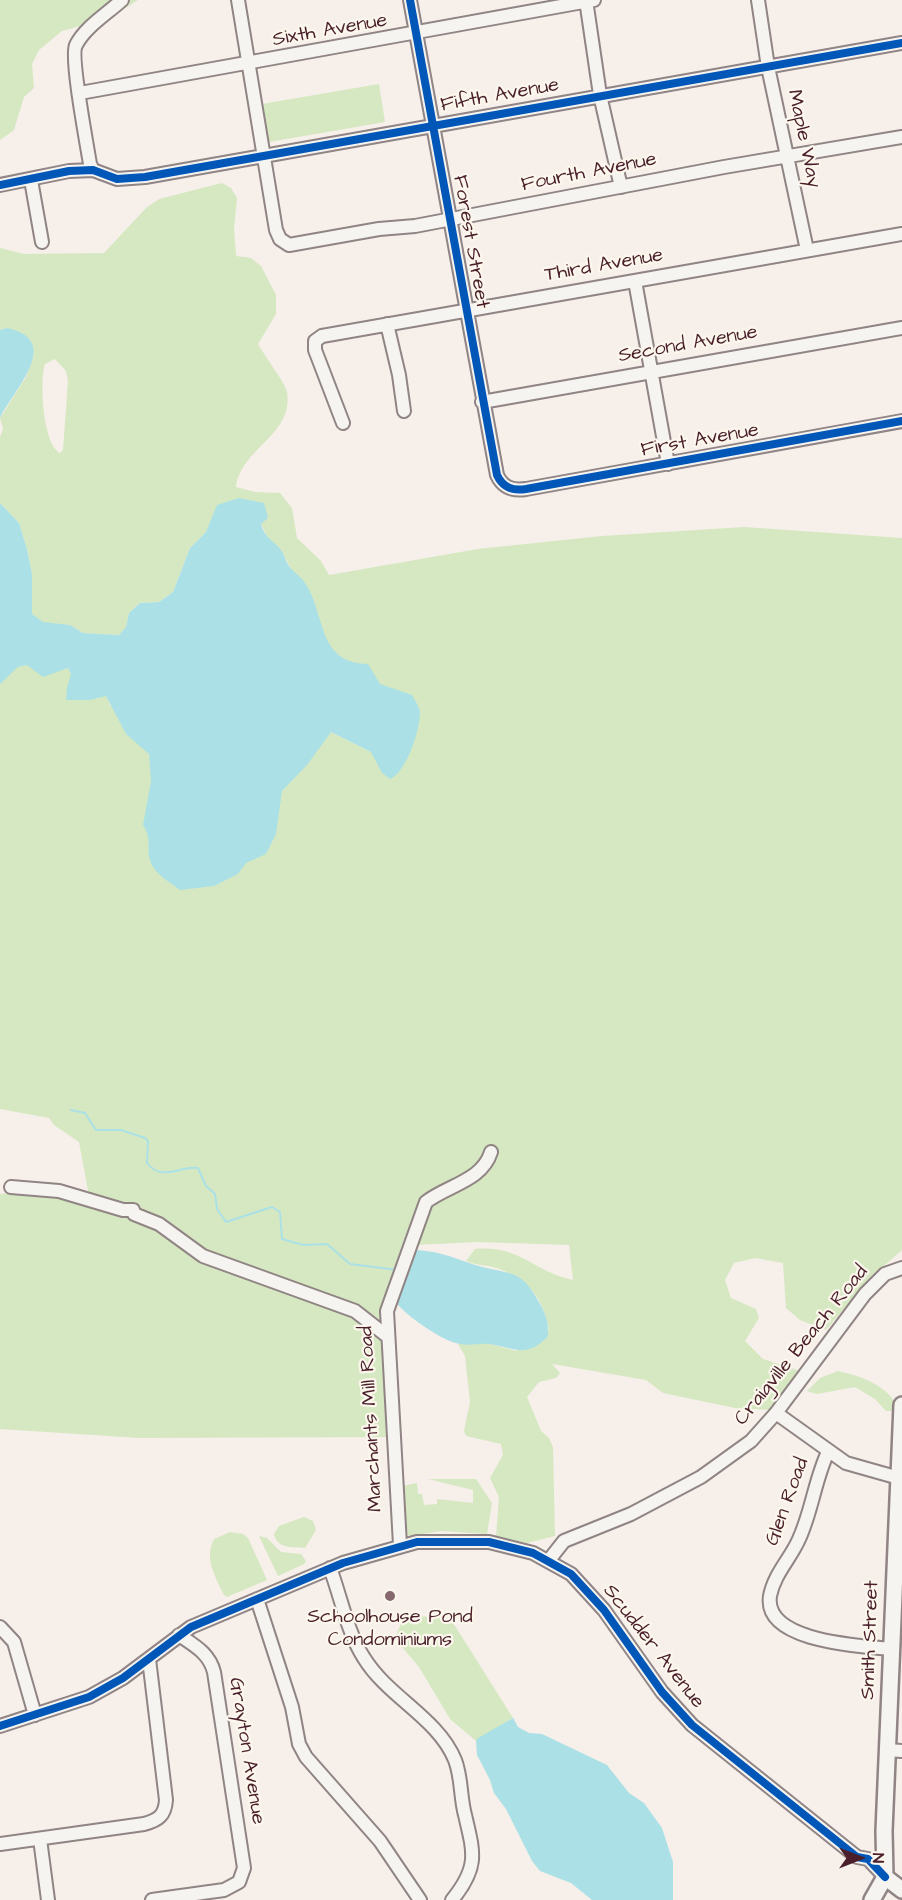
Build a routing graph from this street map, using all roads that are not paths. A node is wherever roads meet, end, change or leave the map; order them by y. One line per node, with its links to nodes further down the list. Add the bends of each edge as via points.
1 (122, 0): 10 (street, via 74,47)
2 (238, 0): 8 (street)
3 (410, 0): 6 (street, Forest Street)
4 (588, 0): 6 (street, Sixth Avenue); 11 (street)
5 (758, 0): 9 (street, Maple Way)
6 (415, 32): 8 (street, Sixth Avenue); 12 (street, Forest Street)
7 (902, 44): 9 (street, Fifth Avenue)
8 (249, 62): 10 (street, Sixth Avenue); 14 (street)
9 (768, 67): 11 (street, Fifth Avenue); 15 (street, Maple Way)
10 (80, 93): 16 (street)
11 (600, 95): 12 (street, Fifth Avenue); 19 (street)
12 (433, 125): 14 (street, Fifth Avenue); 20 (street, Forest Street)
13 (902, 137): 15 (street, Fourth Avenue)
14 (263, 155): 16 (street, Fifth Avenue, via 128,179 109,178); 20 (street, Fourth Avenue, via 276,230 285,242 303,244)
15 (787, 156): 19 (street, Fourth Avenue); 23 (street, Maple Way)
16 (93, 170): 17 (street, Fifth Avenue)
17 (31, 180): 18 (street, Fifth Avenue); 22 (street)
18 (0, 185)
19 (621, 187): 20 (street, Fourth Avenue)
20 (449, 218): 25 (street, Forest Street)
21 (902, 234): 23 (street, Third Avenue)
22 (42, 242)
23 (807, 250): 24 (street, Third Avenue)
24 (635, 281): 25 (street, Third Avenue); 28 (street)
25 (465, 311): 26 (street, Third Avenue); 29 (street, Forest Street)
26 (387, 324): 30 (street); 32 (street, Third Avenue, via 322,336 315,341)
27 (902, 328): 28 (street, Second Avenue)
28 (652, 372): 29 (street, Second Avenue); 33 (street)
29 (482, 402): 34 (street, Forest Street, via 497,475)
30 (404, 411)
31 (902, 421): 33 (street, First Avenue)
32 (343, 423)
33 (669, 464): 34 (street, First Avenue, via 526,489)
34 (505, 486)
35 (490, 1152): 38 (street, Marchants Mill Road, via 488,1162 479,1172 426,1202)
36 (11, 1187): 39 (street, via 59,1191 133,1210 203,1256 355,1311)
37 (902, 1268): 42 (street, Craigville Beach Road, via 885,1274 866,1294)
38 (387, 1311): 39 (street); 40 (street, Marchants Mill Road)
39 (369, 1322): 40 (street)
40 (387, 1336): 45 (street, Marchants Mill Road)
41 (902, 1405): 44 (main road, Smith Street)
42 (776, 1413): 43 (street); 46 (street, Craigville Beach Road, via 751,1441 715,1468 631,1514 564,1541)
43 (828, 1452): 44 (street, via 846,1463); 51 (street, Glen Road, via 799,1539 774,1581 771,1607 780,1624 790,1629 846,1646)
44 (899, 1478): 51 (main road, Smith Street)
45 (400, 1545): 46 (street, Scudder Avenue, via 440,1540 482,1541); 47 (street, Scudder Avenue)
46 (549, 1560): 58 (street, Scudder Avenue, via 585,1587 662,1692 700,1732 857,1857 868,1859)
47 (330, 1568): 48 (street, Scudder Avenue); 63 (street, via 362,1656 443,1740 455,1759 473,1846 469,1873)
48 (257, 1599): 50 (street, Scudder Avenue); 62 (street, via 306,1757 380,1841)
49 (0, 1627): 53 (street, via 14,1642)
50 (179, 1635): 52 (street, Scudder Avenue); 61 (street, Grayton Avenue, via 211,1661 244,1868 239,1882 224,1890)
51 (892, 1649): 55 (main road, Smith Street)
52 (149, 1659): 53 (street, Scudder Avenue, via 89,1697); 56 (street, via 166,1800 163,1814 144,1824)
53 (35, 1715): 54 (street, Scudder Avenue)
54 (0, 1726)
55 (895, 1750): 58 (main road, Smith Street)
56 (40, 1839): 57 (street); 60 (street)
57 (0, 1844)
58 (885, 1877): 59 (main road, Scudder Avenue); 64 (main road)
59 (902, 1890)
60 (48, 1900)
61 (152, 1900)
62 (420, 1900)
63 (452, 1900)
64 (872, 1900)

